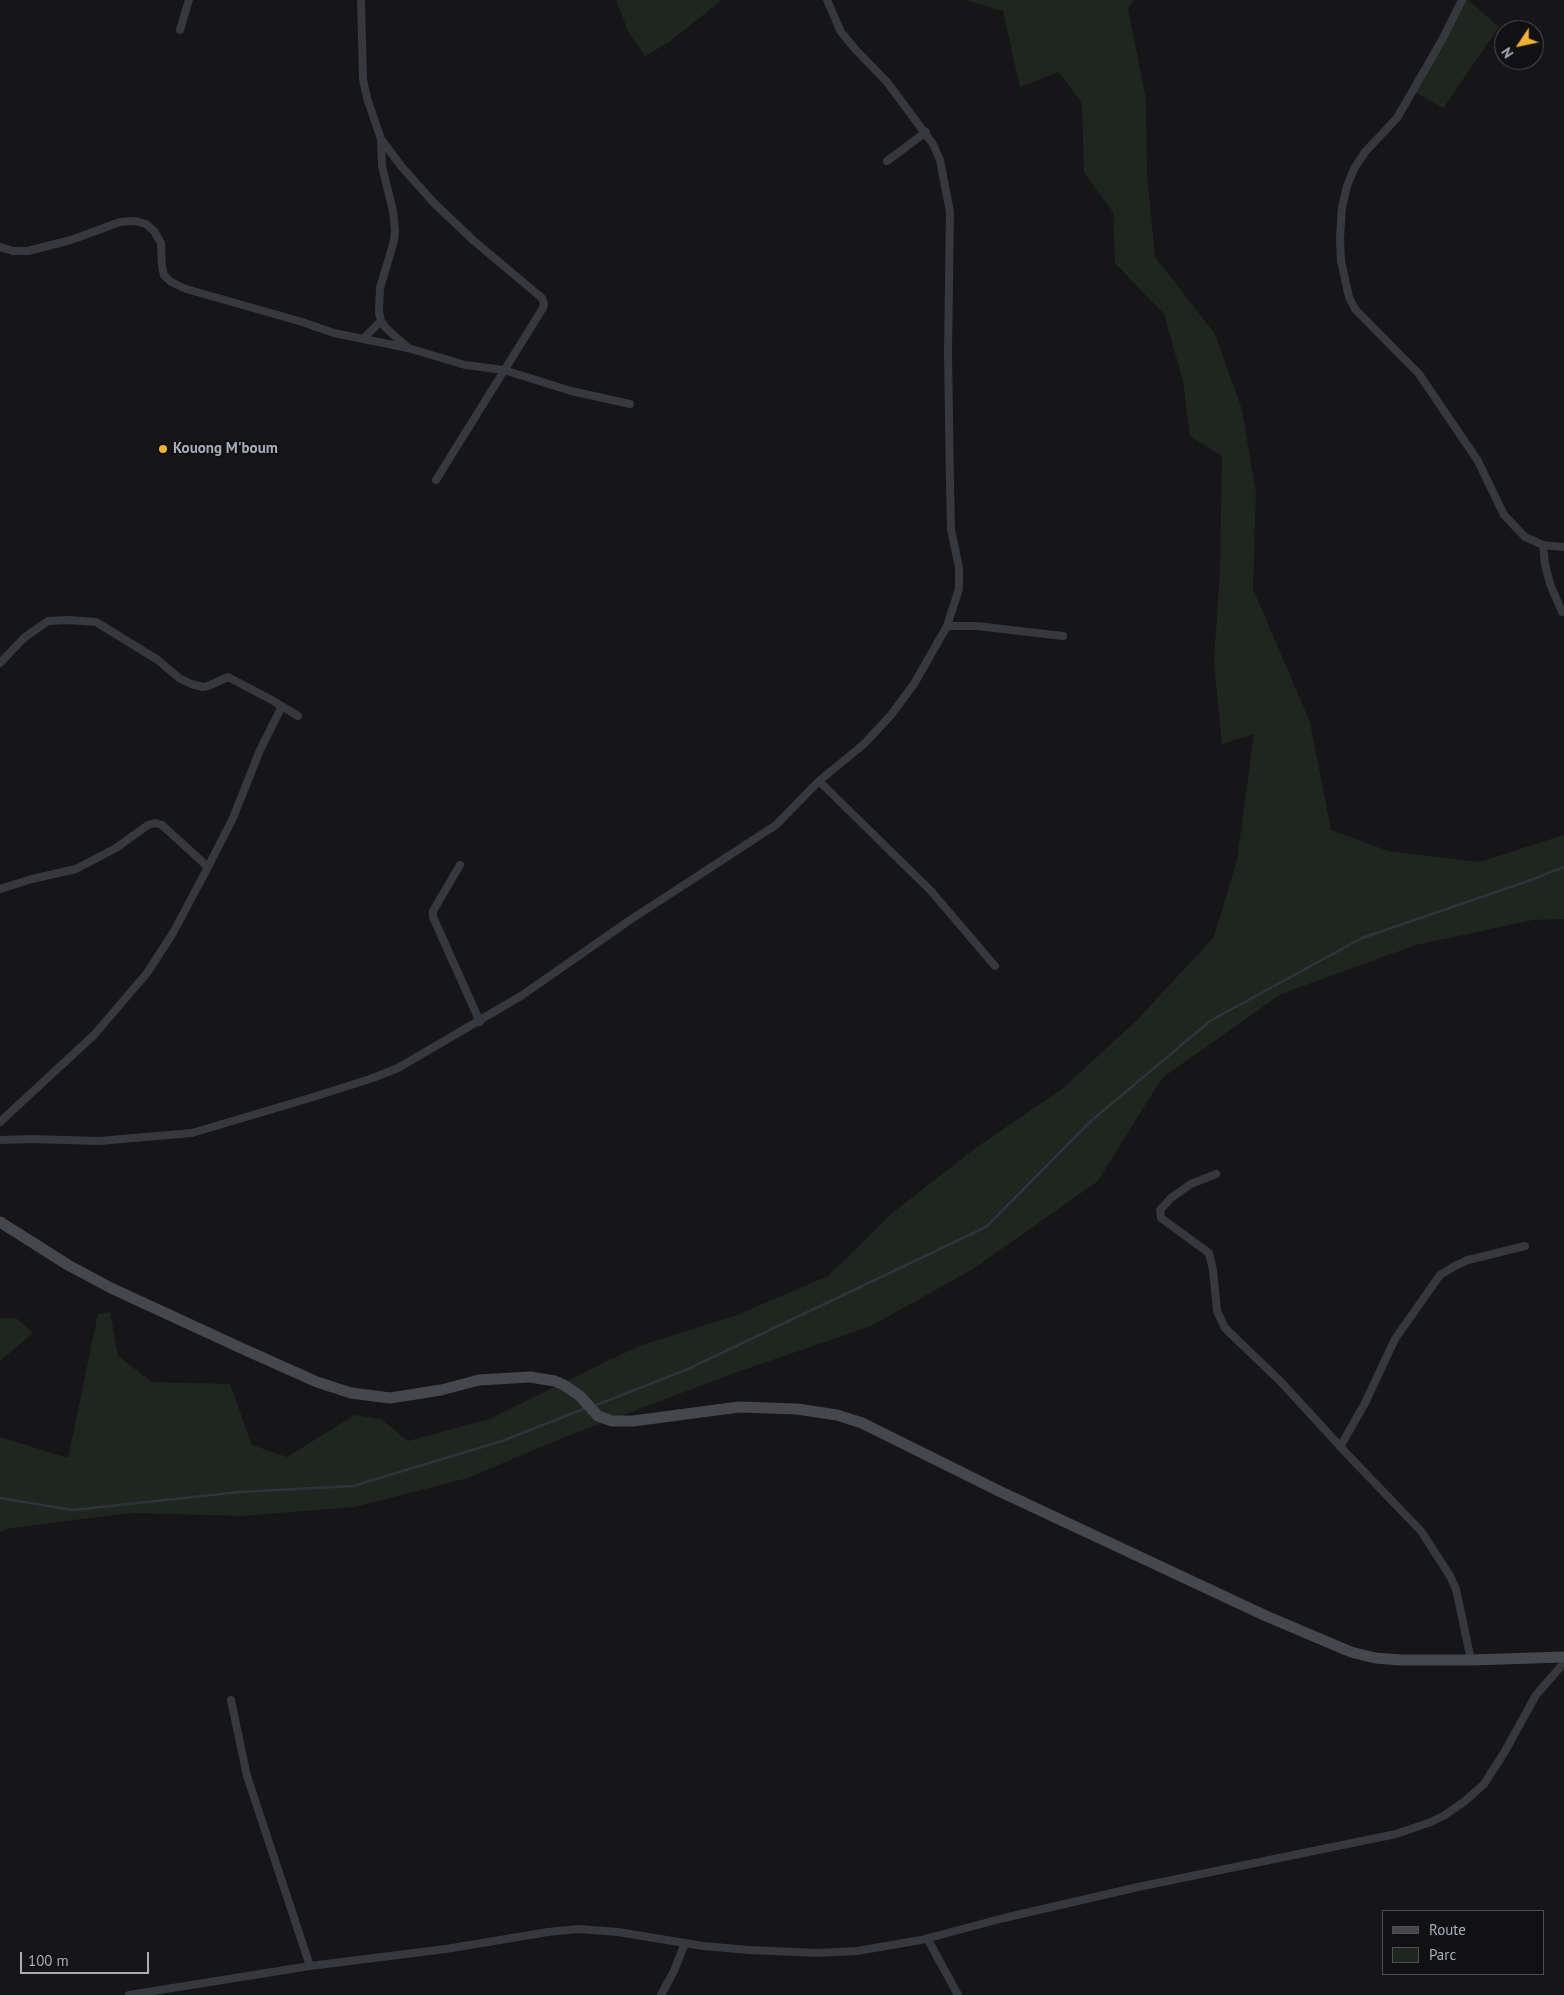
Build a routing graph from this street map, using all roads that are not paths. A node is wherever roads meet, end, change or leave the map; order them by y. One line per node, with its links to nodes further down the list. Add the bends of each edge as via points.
1 (190, 0): 5 (street)
2 (361, 0): 7 (street, via 363,79 366,98)
3 (827, 0): 6 (street, via 848,42 881,75)
4 (1462, 0): 16 (street, via 1397,118 1365,152 1354,169 1342,207 1341,261 1349,298 1355,309 1419,374 1478,461 1504,515 1526,537)
5 (180, 30)
6 (926, 132): 8 (street); 19 (street, via 940,160 950,212 951,529 959,578)
7 (381, 139): 10 (street, via 382,166 395,230 380,288); 13 (street, via 434,203 542,298 544,308)
8 (887, 161)
9 (0, 247): 11 (street, via 28,251 120,222 135,221 150,227 161,243 164,275 171,282 201,295)
10 (381, 321): 11 (street); 12 (street)
11 (363, 339): 12 (street)
12 (408, 348): 13 (street, via 465,364)
13 (504, 370): 14 (street, via 572,391); 15 (street)
14 (630, 404)
15 (436, 480)
16 (1543, 545): 17 (street); 18 (street, via 1550,584)
17 (1564, 546)
18 (1562, 612)
19 (947, 626): 20 (street, via 977,626); 24 (street, via 914,684 891,714 860,748)
20 (1063, 636)
21 (0, 663): 22 (street, via 25,637 48,621 96,622 191,684 203,687 228,676)
22 (282, 706): 23 (street); 26 (street)
23 (298, 716)
24 (819, 781): 28 (street, via 931,891); 29 (street, via 776,824)
25 (460, 865): 29 (street, via 433,911 433,917)
26 (208, 868): 27 (street, via 162,824 155,822 76,870 32,878); 30 (street, via 173,933 118,1009 83,1046)
27 (0, 889)
28 (994, 966)
29 (480, 1022): 31 (street, via 398,1068 370,1079 197,1131 99,1142)
30 (0, 1122)
31 (0, 1140)
32 (1216, 1174): 35 (street, via 1191,1184 1171,1198 1160,1210 1162,1218 1209,1253 1217,1311 1225,1328 1282,1383)
33 (0, 1222): 37 (street, via 111,1288 317,1382 351,1393 390,1398 479,1380 530,1377 564,1385 580,1396 598,1416 612,1421 739,1407 837,1415 862,1423 999,1491 1334,1645 1386,1659)
34 (1525, 1246): 35 (street, via 1468,1260 1440,1275 1395,1338)
35 (1340, 1447): 37 (street, via 1421,1531 1442,1564 1456,1590)
36 (1564, 1656): 37 (street)
37 (1471, 1660)
38 (1564, 1663): 40 (street, via 1536,1695 1484,1784 1465,1801 1431,1822 1396,1834 1138,1887)
39 (232, 1700): 42 (street, via 250,1784)
40 (927, 1938): 41 (street, via 891,1946 818,1953); 45 (street)
41 (685, 1943): 42 (street, via 618,1932 578,1930); 44 (street)
42 (310, 1966): 43 (street)
43 (129, 1995)
44 (661, 1995)
45 (958, 1995)

